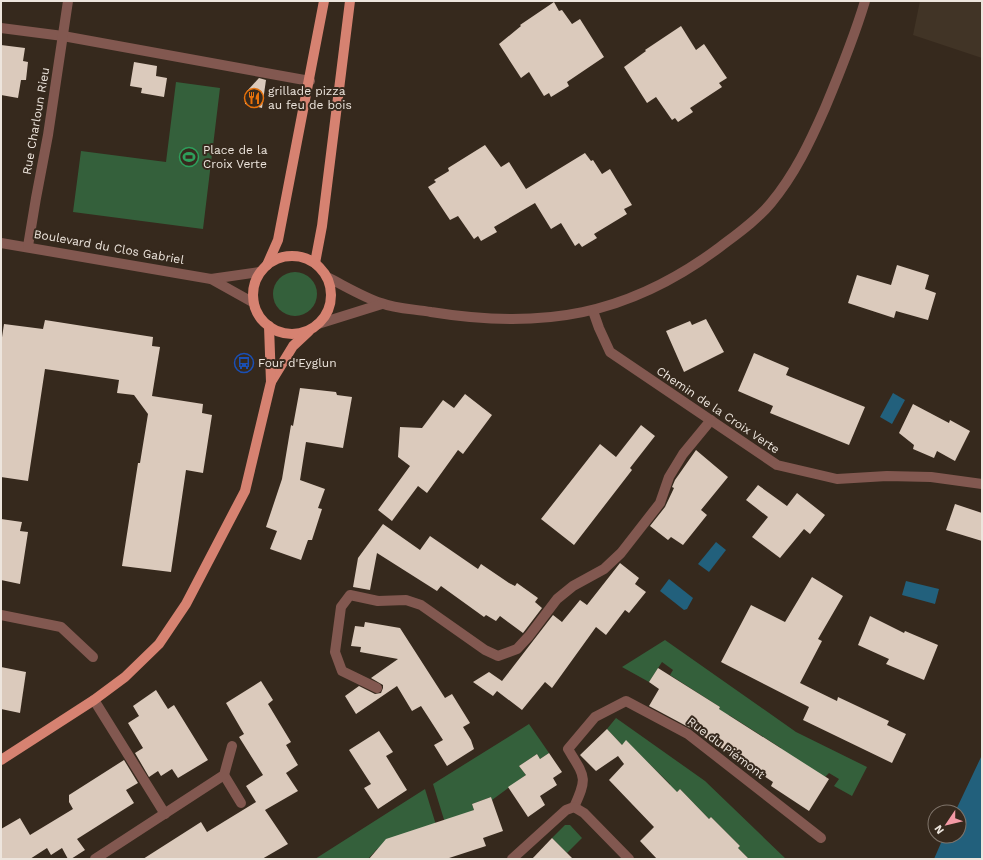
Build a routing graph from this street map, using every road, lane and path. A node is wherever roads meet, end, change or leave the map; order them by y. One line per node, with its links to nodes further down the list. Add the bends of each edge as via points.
1 (68, 1): 6 (street, Rue Charloun Rieu)
2 (324, 1): 7 (main road)
3 (350, 1): 10 (main road, via 322,226)
4 (865, 1): 16 (street, via 847,58 803,157 770,205 736,235 677,277 622,302)
5 (1, 28): 6 (street)
6 (63, 36): 7 (street); 9 (street, Rue Charloun Rieu)
7 (310, 81): 11 (main road, via 278,240)
8 (1, 243): 9 (street, Boulevard du Clos Gabriel)
9 (28, 246): 13 (street, Boulevard du Clos Gabriel)
10 (315, 263): 11 (main road, via 299,256 282,257); 12 (main road)
11 (264, 268): 13 (street, Boulevard du Clos Gabriel); 14 (main road, via 254,280)
12 (327, 277): 15 (street); 18 (main road, via 331,289 330,302 326,314)
13 (211, 279): 14 (street, Boulevard du Clos Gabriel)
14 (254, 303): 17 (main road)
15 (382, 304): 16 (street, via 479,319 561,317); 18 (street)
16 (593, 310): 20 (street, Chemin de la Croix Verte, via 610,352)
17 (269, 326): 18 (main road, via 283,332 298,333); 19 (main road)
18 (315, 326): 19 (main road, via 293,346)
19 (271, 382): 25 (main road, via 246,491 186,604 159,644 125,677)
20 (712, 420): 21 (street, Chemin de la Croix Verte, via 777,465 837,479 931,477); 24 (street, via 683,454 669,477 660,503 621,553 604,569 573,586 557,599 517,649 498,656 485,650 421,605 406,600 378,601 350,595 341,608 335,652 342,671)
21 (982, 484)
22 (1, 615): 23 (street, via 61,627)
23 (93, 657)
24 (377, 688)
25 (94, 700): 27 (main road); 31 (street)
26 (232, 746): 28 (street)
27 (1, 760)
28 (224, 776): 29 (street); 31 (street)
29 (241, 803)
30 (574, 808): 32 (street, Rue du Piémont, via 584,785 581,770 568,749 595,717 626,701 688,734); 34 (street, via 566,810); 35 (street, via 584,813)
31 (165, 814): 33 (street)
32 (821, 838)
33 (95, 859)
34 (512, 859)
35 (629, 859)

